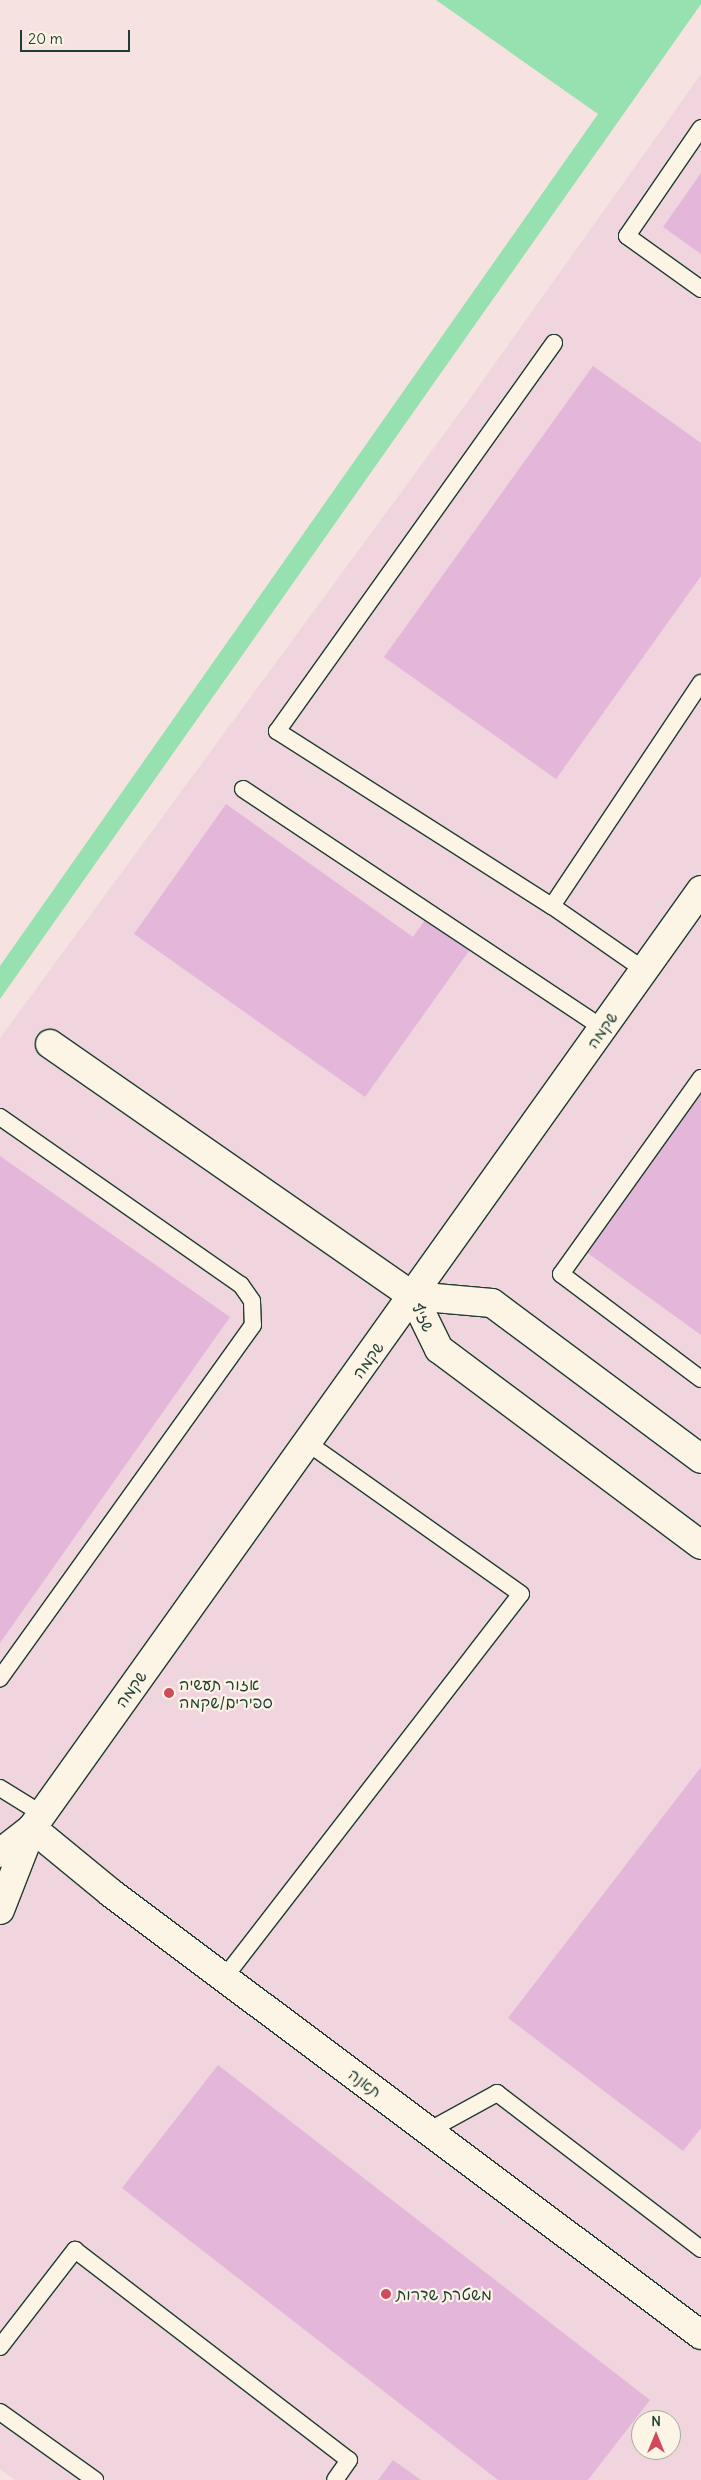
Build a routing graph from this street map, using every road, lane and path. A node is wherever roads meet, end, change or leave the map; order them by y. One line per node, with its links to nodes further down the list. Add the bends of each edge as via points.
1 (701, 128): 2 (lane, via 626,236)
2 (701, 289)
3 (554, 343): 7 (lane, via 277,731)
4 (701, 683): 7 (lane)
5 (243, 789): 9 (lane)
6 (701, 890): 8 (street, שקמה)
7 (552, 906): 8 (lane)
8 (644, 970): 9 (street, שקמה)
9 (603, 1028): 13 (street, שקמה)
10 (50, 1044): 13 (street)
11 (701, 1078): 14 (lane, via 561,1274)
12 (0, 1117): 18 (lane, via 241,1285 252,1301 253,1325)
13 (413, 1296): 15 (street, שקמה); 16 (street, שזיף, via 492,1304); 17 (street, שזיף, via 439,1349)
14 (701, 1379)
15 (308, 1443): 20 (street, שקמה); 23 (lane, via 521,1594)
16 (701, 1459)
17 (701, 1544)
18 (0, 1680)
19 (0, 1788): 20 (lane)
20 (37, 1821): 21 (street, שקמה); 22 (street, שקמה); 23 (street, תאנה)
21 (0, 1853)
22 (0, 1910)
23 (224, 1978): 24 (street, תאנה)
24 (428, 2131): 25 (lane, via 497,2093); 26 (street, תאנה)
25 (701, 2249)
26 (701, 2335)
27 (0, 2347): 30 (lane, via 75,2250 350,2460)
28 (0, 2412): 29 (lane)
29 (95, 2480)
30 (335, 2480)

